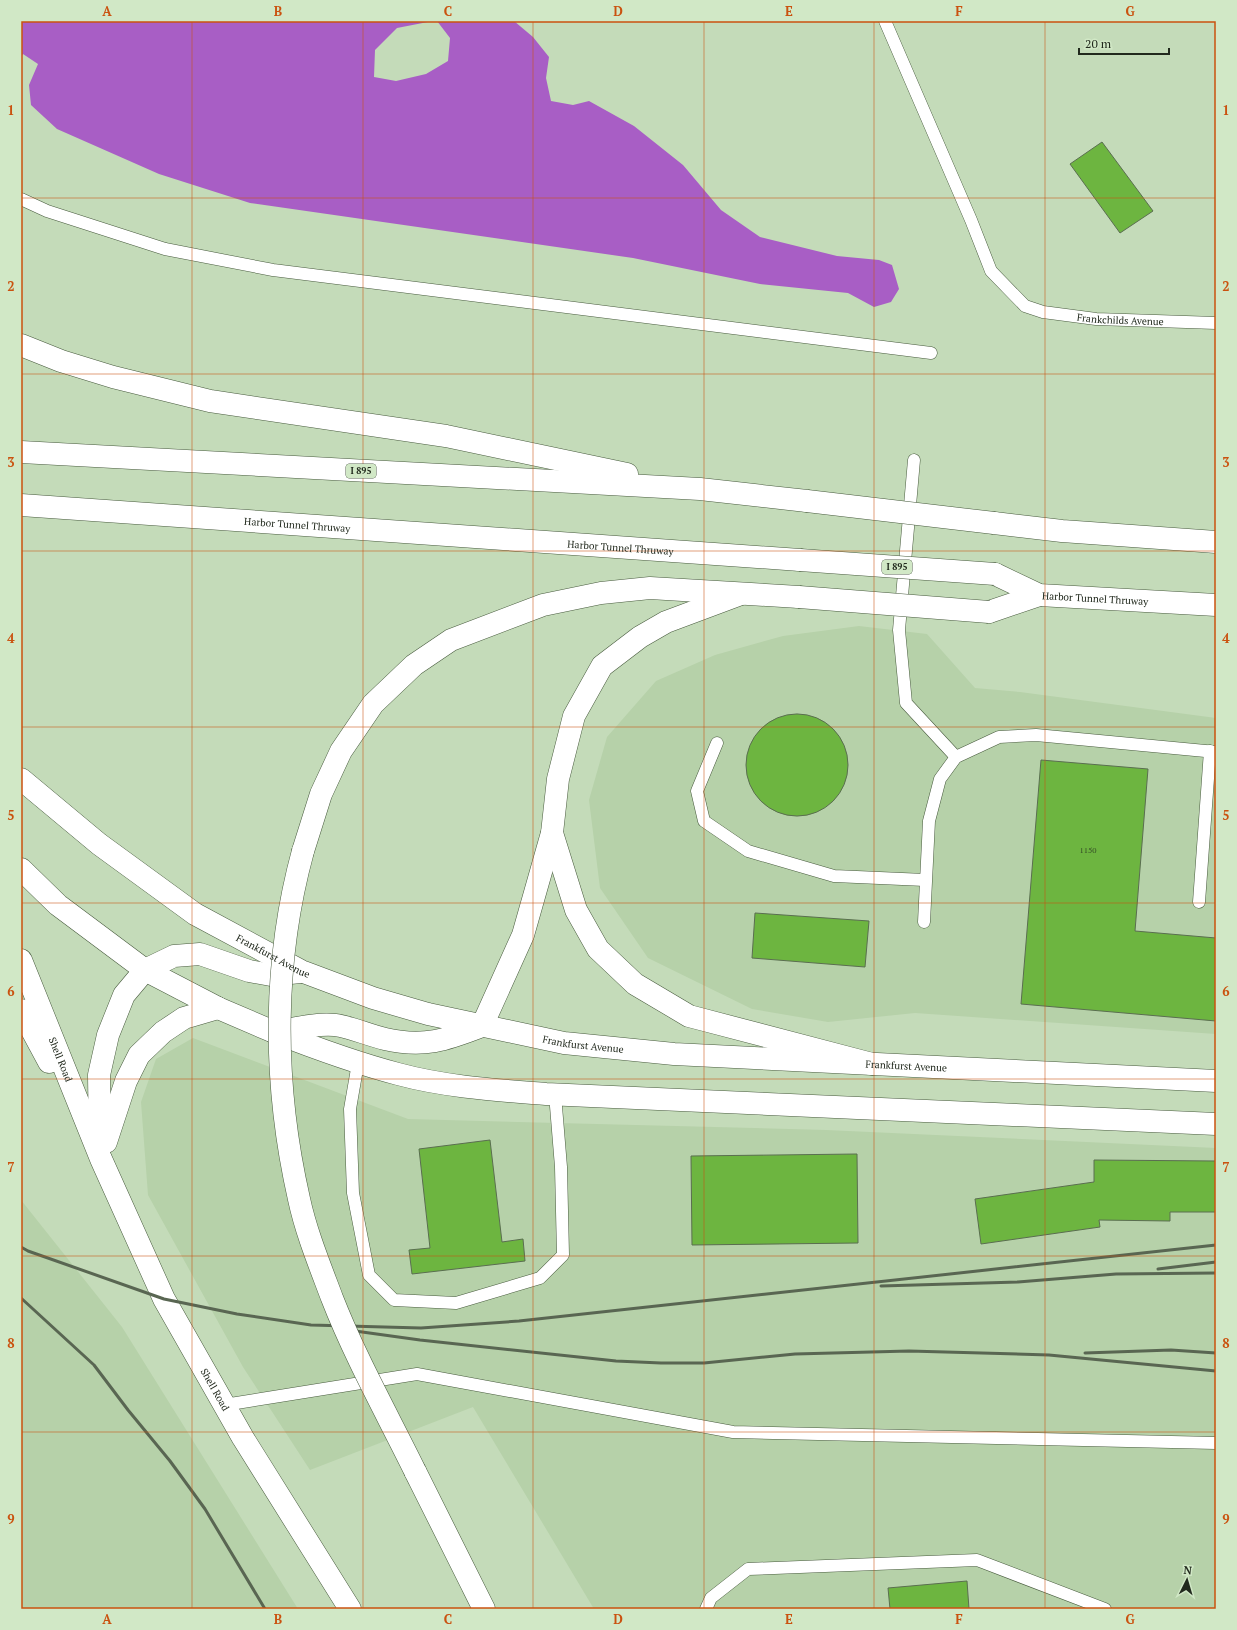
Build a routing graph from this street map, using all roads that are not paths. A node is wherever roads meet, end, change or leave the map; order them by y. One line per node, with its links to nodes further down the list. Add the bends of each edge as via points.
1 (885, 21): 3 (lane, Frankchilds Avenue, via 991,271 1025,306 1043,312 1096,319)
2 (21, 199): 5 (lane, via 47,211 165,249 273,270)
3 (1216, 323)
4 (21, 345): 8 (main road, via 113,377 210,401 446,436)
5 (932, 353)
6 (21, 452): 8 (main road, I 895)
7 (914, 460): 16 (lane, via 899,630 906,704)
8 (700, 489): 10 (main road, I 895, bridge, via 1062,531)
9 (21, 505): 12 (main road, Harbor Tunnel Thruway / I 895, bridge, via 995,574)
10 (1216, 542)
11 (741, 594): 12 (main road, bridge, via 988,612); 18 (main road, via 666,622 640,637 602,666 574,716 558,780); 39 (main road, bridge, via 650,588 601,593 543,605 451,640 414,665 373,704 341,751 321,794 293,888 280,992 283,1106 299,1201 333,1299)
12 (1039, 595): 13 (main road, Harbor Tunnel Thruway / I 895)
13 (1216, 605)
14 (717, 743): 20 (lane, via 697,791 704,821 748,851 834,876)
15 (1213, 751): 16 (lane, via 1036,735 999,737); 21 (lane)
16 (956, 757): 20 (lane, via 940,779 929,821)
17 (21, 778): 25 (main road, Frankfurst Avenue, via 99,844 195,914)
18 (552, 833): 28 (main road, via 523,935); 31 (main road, via 576,910 598,949 635,984 688,1016)
19 (21, 869): 24 (main road, via 58,905)
20 (925, 880): 22 (lane)
21 (1199, 902)
22 (924, 922)
23 (21, 960): 35 (main road, Shell Road)
24 (145, 970): 25 (main road, via 174,956 200,954 249,971 271,975); 26 (main road); 35 (main road, via 124,995 108,1035 99,1075)
25 (301, 971): 28 (main road, Frankfurst Avenue, via 373,998)
26 (218, 1008): 29 (main road); 35 (main road, via 184,1018 163,1032 139,1055 126,1082)
27 (21, 1010): 35 (main road, Shell Road)
28 (482, 1026): 29 (main road, via 448,1040 418,1044 386,1039 334,1025); 31 (main road, Frankfurst Avenue, via 564,1043 674,1054)
29 (274, 1032): 30 (main road)
30 (358, 1063): 33 (main road, via 399,1075 468,1087); 33 (lane, via 350,1109 353,1193 369,1275 394,1300 456,1303 540,1278 564,1255)
31 (872, 1064): 32 (main road, Frankfurst Avenue)
32 (1216, 1082)
33 (555, 1094): 34 (main road)
34 (1216, 1124)
35 (100, 1159): 36 (main road, Shell Road, via 164,1299)
36 (224, 1405): 37 (lane, via 417,1374 733,1432); 38 (main road, Shell Road)
37 (1216, 1443)
38 (350, 1609)
39 (484, 1609)
40 (706, 1609): 41 (lane, via 711,1598 748,1569 977,1560)
41 (1105, 1609)

